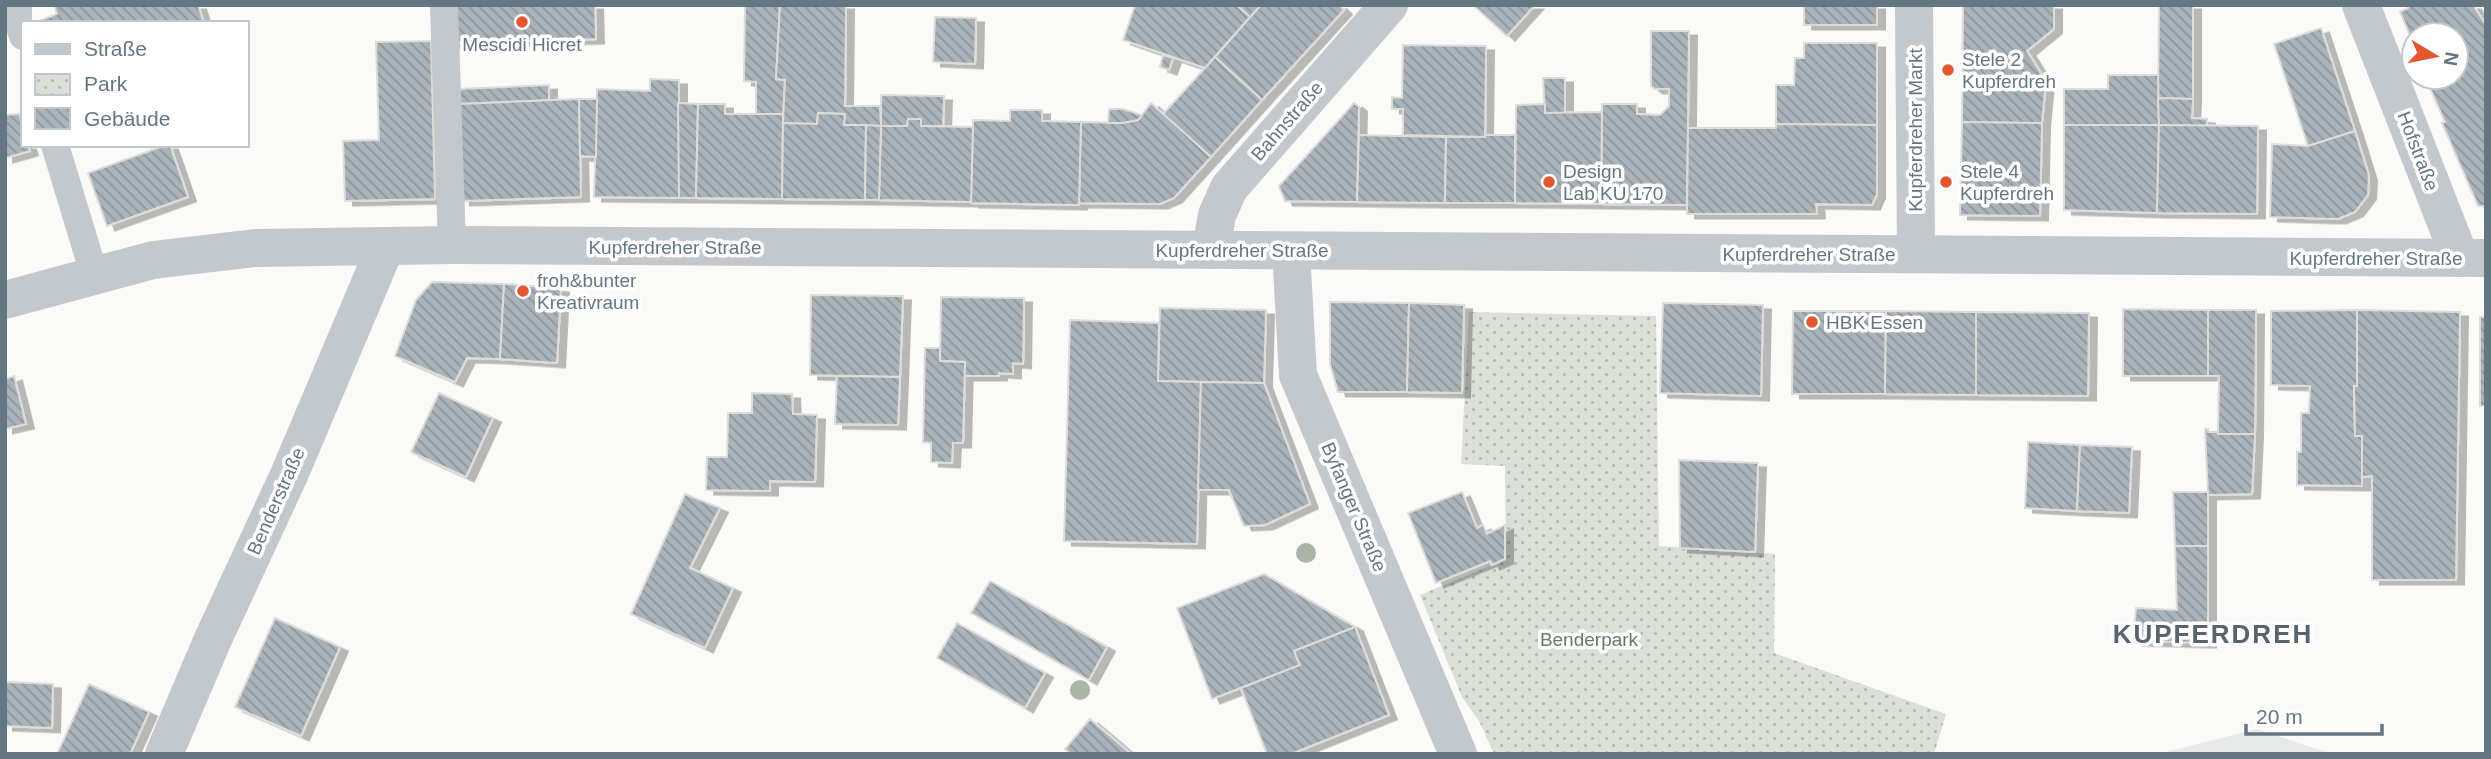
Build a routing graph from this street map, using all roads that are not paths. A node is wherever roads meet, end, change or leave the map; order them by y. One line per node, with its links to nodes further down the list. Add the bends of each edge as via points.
1 (444, 5): 6 (lane)
2 (1389, 5): 8 (street, Bahnstraße, via 1229,188 1217,215)
3 (1914, 5): 10 (street, Kupferdreher Markt)
4 (2361, 5): 11 (street, Hofstraße)
5 (56, 147): 12 (lane)
6 (452, 245): 7 (street, Kupferdreher Straße); 8 (street, Kupferdreher Straße)
7 (385, 248): 12 (street, Kupferdreher Straße, via 255,248 153,260); 14 (street, Benderstraße)
8 (1211, 250): 9 (street, Kupferdreher Straße)
9 (1291, 251): 10 (street, Kupferdreher Straße); 15 (street, Byfanger Straße, via 1298,375)
10 (1916, 254): 11 (street, Kupferdreher Straße)
11 (2473, 258)
12 (95, 277): 13 (street, Kupferdreher Straße)
13 (5, 300)
14 (164, 754)
15 (1458, 754)

